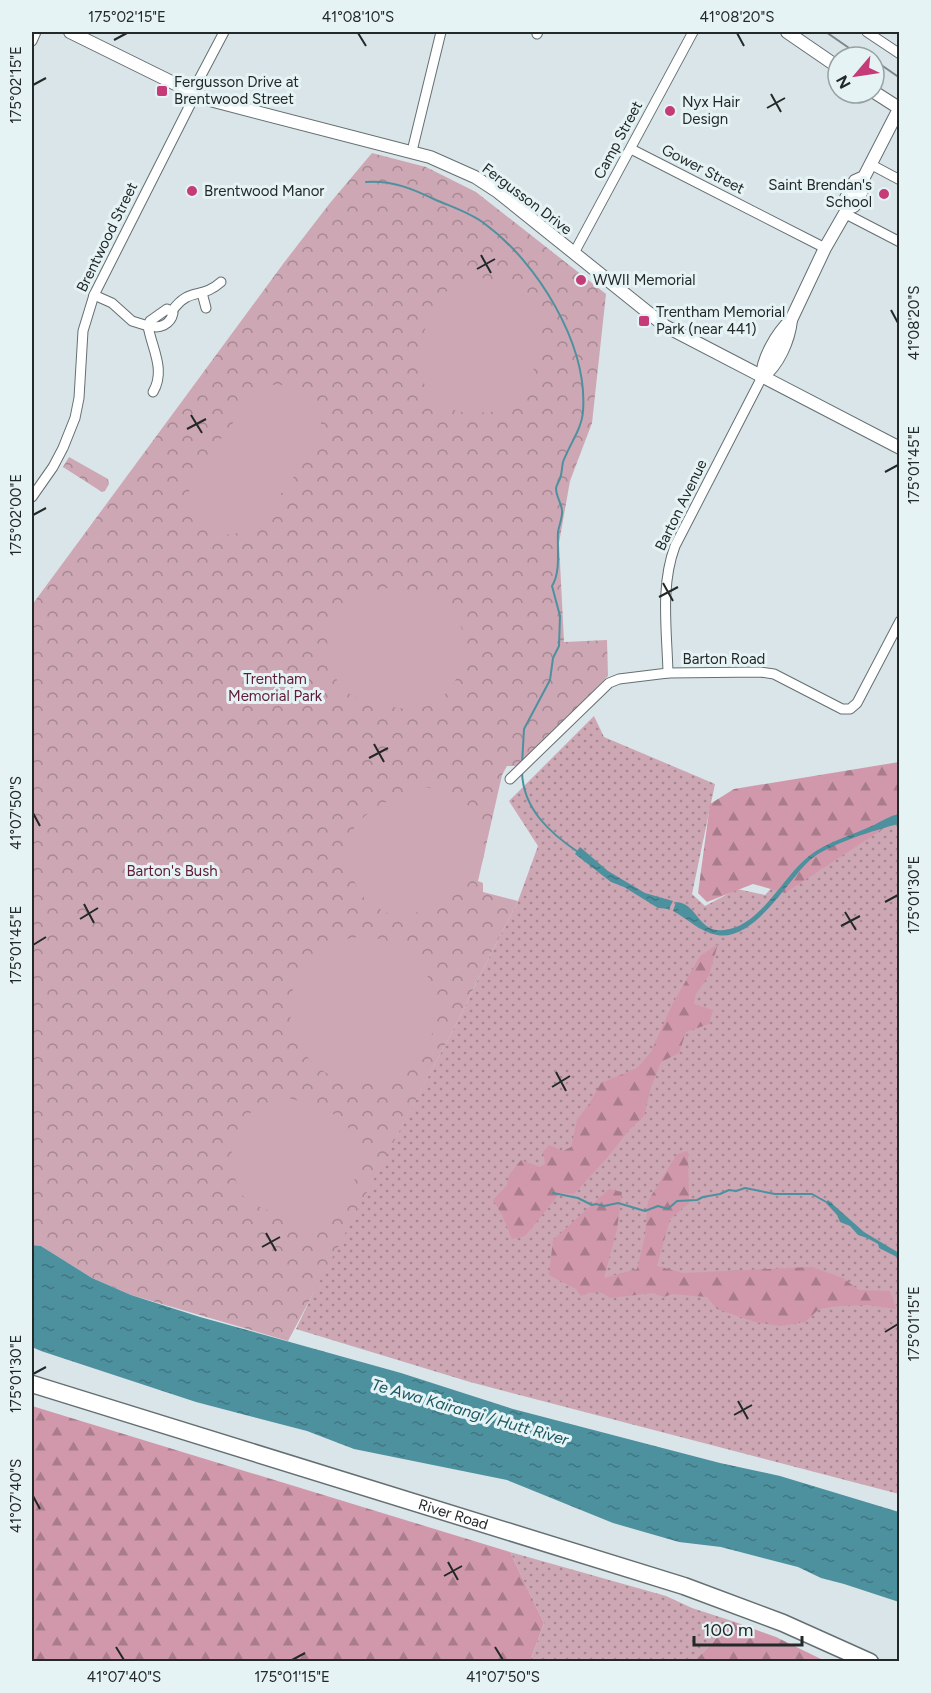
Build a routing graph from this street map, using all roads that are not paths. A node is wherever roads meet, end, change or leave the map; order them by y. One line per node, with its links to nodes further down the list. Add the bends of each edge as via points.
1 (36, 32): 8 (street)
2 (70, 32): 11 (main road, Fergusson Drive)
3 (224, 32): 11 (street, Brentwood Street)
4 (441, 32): 15 (street)
5 (787, 32): 10 (main road)
6 (867, 32): 9 (street)
7 (689, 34): 14 (street, Camp Street)
8 (32, 40)
9 (900, 54)
10 (826, 59)
11 (193, 94): 15 (main road, Fergusson Drive); 24 (street, Brentwood Street)
12 (886, 100): 13 (main road)
13 (899, 108): 16 (main road)
14 (630, 149): 20 (street, Gower Street); 21 (street, Camp Street)
15 (411, 151): 21 (main road, Fergusson Drive, via 475,177)
16 (870, 164): 17 (street); 18 (main road, via 845,200)
17 (900, 180)
18 (846, 210): 19 (street); 20 (main road)
19 (900, 242)
20 (825, 248): 27 (main road, via 763,365)
21 (574, 253): 27 (main road, Fergusson Drive, via 665,326)
22 (221, 282): 23 (street)
23 (202, 294): 25 (street); 26 (street, via 185,297)
24 (94, 295): 26 (street, via 112,303 132,321); 30 (street, Brentwood Street, via 83,331 75,418 53,467)
25 (206, 308)
26 (148, 326): 28 (street, via 160,371)
27 (762, 377): 29 (main road, Fergusson Drive); 32 (street, Barton Avenue, via 668,564)
28 (153, 392)
29 (900, 448)
30 (32, 496)
31 (900, 621): 32 (street, Barton Road, via 857,703 842,710 786,679 760,672)
32 (668, 673): 33 (street, via 609,683)
33 (510, 779)
34 (32, 1384): 37 (highway, River Road, via 674,1582 783,1623)
35 (32, 1394): 36 (highway, River Road, via 653,1583 745,1616)
36 (852, 1662)
37 (870, 1662)

